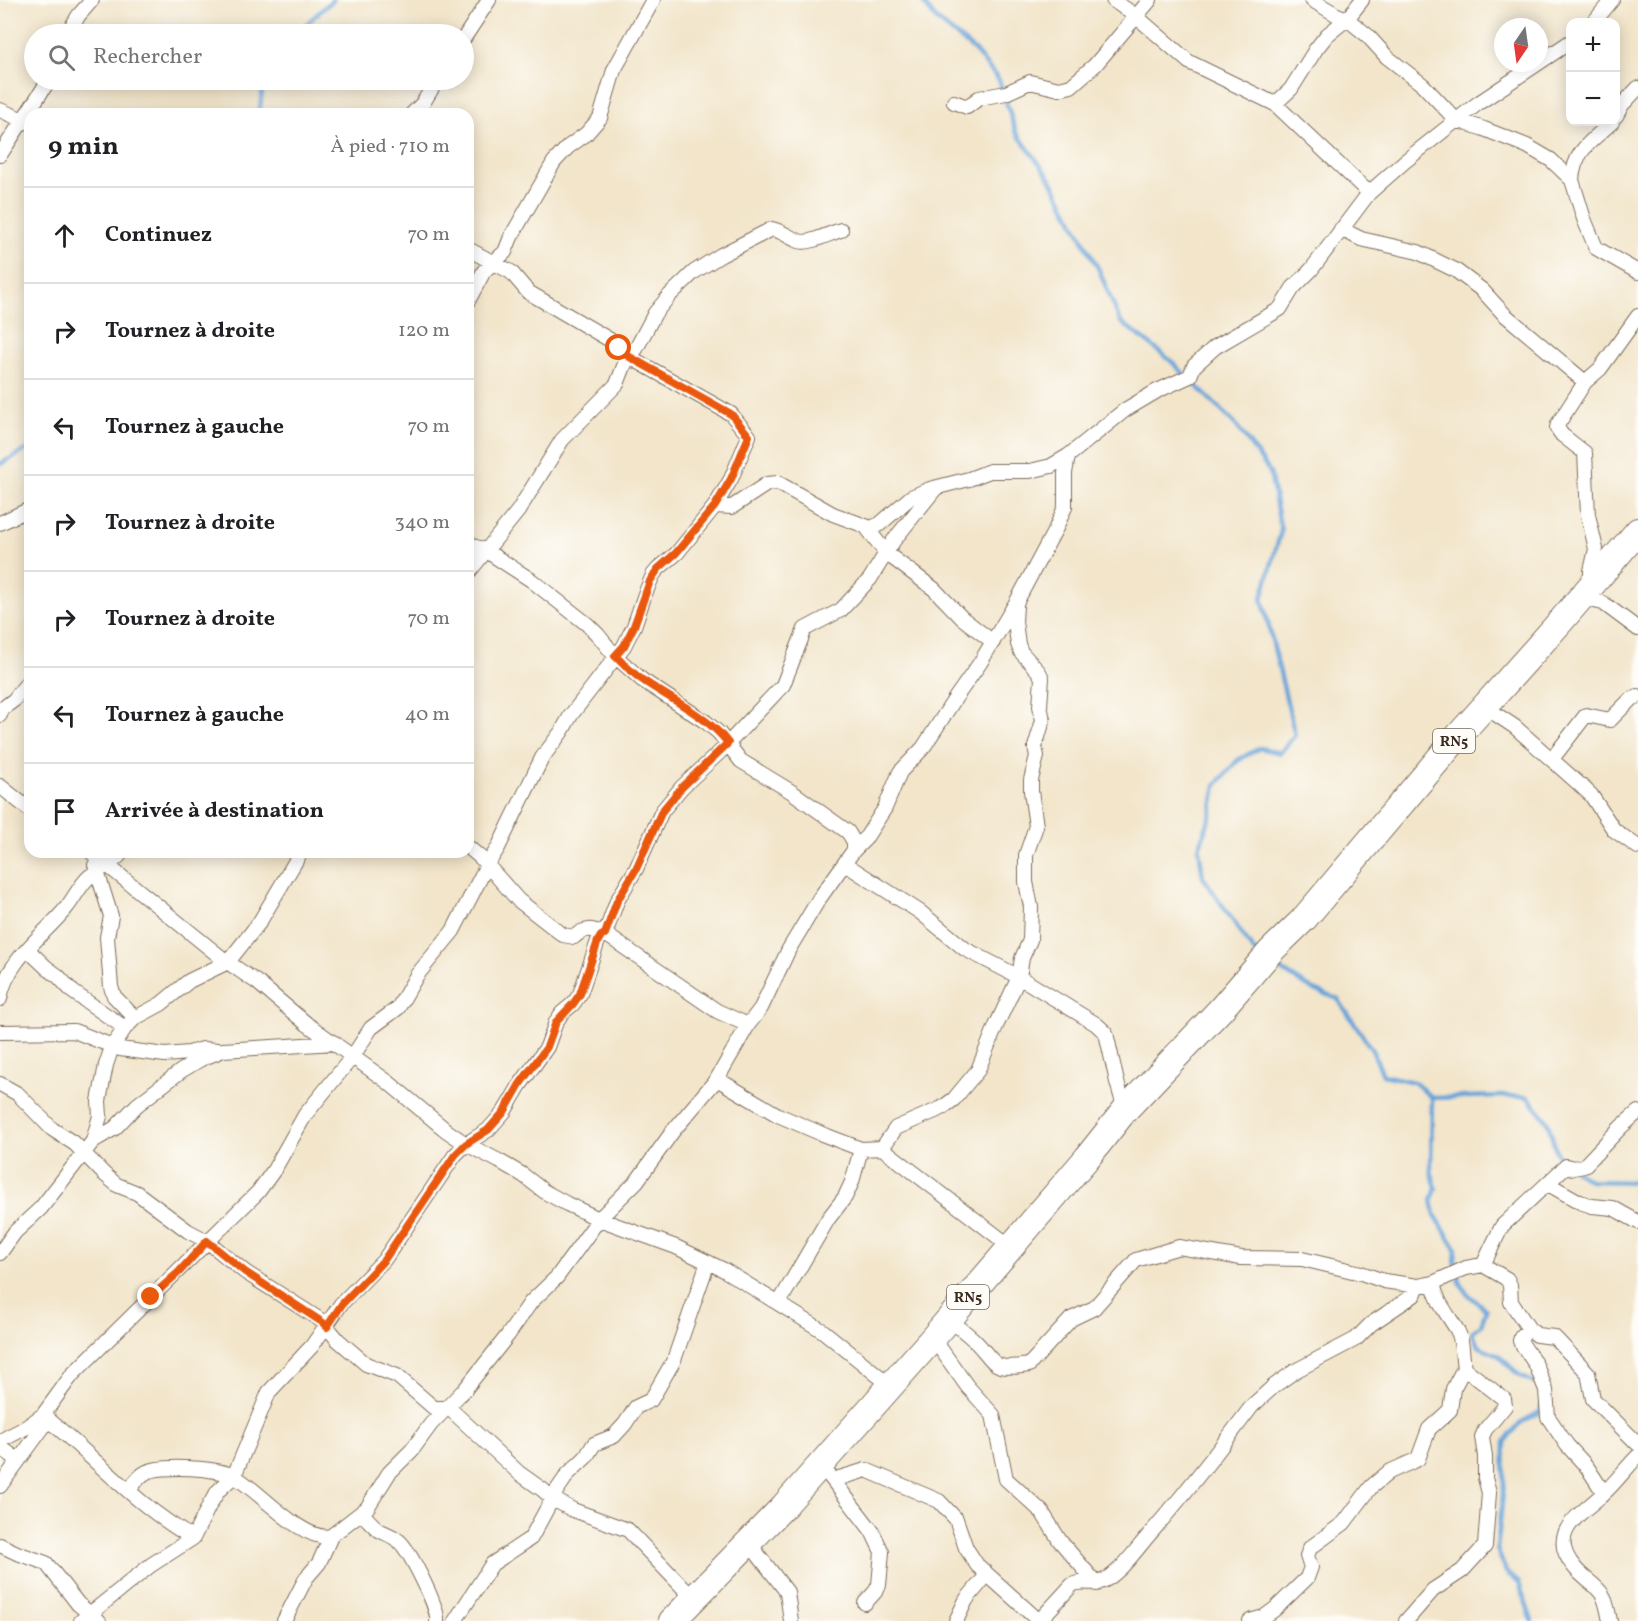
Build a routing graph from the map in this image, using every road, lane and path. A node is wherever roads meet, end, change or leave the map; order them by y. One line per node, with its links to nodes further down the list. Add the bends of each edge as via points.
1 (92, 0): 12 (street)
2 (489, 0): 13 (street)
3 (653, 0): 34 (street, via 614,70 600,117 554,162 505,252)
4 (1113, 0): 9 (street)
5 (1150, 0): 9 (street)
6 (1312, 0): 11 (street)
7 (1362, 0): 11 (street)
8 (1612, 0): 10 (street)
9 (1137, 17): 18 (street, via 1095,65 1067,88 1030,82 999,95 979,98 967,107); 19 (street, via 1189,62)
10 (1597, 18)
11 (1347, 19): 19 (street, via 1327,35 1291,89); 25 (street, via 1423,85)
12 (73, 24)
13 (473, 24)
14 (1566, 45): 25 (street)
15 (1638, 88): 22 (street)
16 (43, 90): 20 (street)
17 (431, 90): 21 (street)
18 (954, 102)
19 (1275, 104): 30 (street)
20 (33, 108)
21 (418, 108)
22 (1620, 109)
23 (0, 110): 24 (street)
24 (24, 120)
25 (1456, 120): 29 (street, via 1527,146 1551,160); 30 (street)
26 (24, 124): 28 (street)
27 (1605, 126): 29 (street, via 1580,154)
28 (0, 155)
29 (1572, 180): 35 (street, via 1596,248)
30 (1369, 193): 31 (street)
31 (1341, 229): 39 (street, via 1374,243 1418,252 1455,270); 40 (street, via 1276,312 1215,347 1194,366 1190,376 1125,410)
32 (841, 230): 38 (street, via 807,243 772,229 693,272 655,313 636,349)
33 (474, 252): 34 (street)
34 (492, 262): 36 (street); 38 (street, via 511,272 528,292 610,340)
35 (1638, 272)
36 (474, 290)
37 (1638, 316): 39 (street, via 1600,369)
38 (628, 356): 42 (street, via 731,414 749,436); 48 (street, via 617,384 562,440 518,511)
39 (1585, 382): 51 (street, via 1557,428 1585,453 1588,515 1596,549)
40 (1068, 456): 41 (street, via 1042,469 990,471); 52 (street, via 1065,507)
41 (935, 489): 45 (street, via 911,497 880,524); 49 (street)
42 (715, 506): 45 (street, via 732,507 767,484 778,483); 55 (street, via 653,575 634,626)
43 (24, 512): 44 (street)
44 (0, 523)
45 (867, 528): 49 (street)
46 (1638, 531): 51 (highway, RN5)
47 (474, 546): 48 (street)
48 (485, 550): 50 (street); 55 (street, via 587,624)
49 (886, 553): 54 (street); 60 (street, via 870,579 842,610 805,629 786,681)
50 (474, 565)
51 (1587, 590): 53 (street); 58 (highway, RN5)
52 (1017, 601): 54 (street); 74 (street, via 1018,644 1041,674 1043,720 1031,780 1036,826 1026,855 1032,935)
53 (1638, 629)
54 (993, 642): 65 (street, via 923,748 900,772 885,808)
55 (615, 656): 60 (street, via 642,680 706,722); 70 (street, via 542,758)
56 (24, 687): 59 (street)
57 (1638, 696): 61 (street, via 1608,721 1586,715)
58 (1485, 707): 61 (street); 85 (highway, RN5, via 1303,920)
59 (0, 715)
60 (728, 743): 65 (street, via 741,761 848,832); 71 (street, via 662,811)
61 (1551, 759): 64 (street, via 1591,795 1614,830)
62 (0, 786): 63 (street)
63 (24, 805)
64 (1638, 847)
65 (854, 850): 69 (street)
66 (474, 853): 70 (street)
67 (297, 858): 73 (street, via 259,923)
68 (111, 863): 72 (street, via 83,883); 73 (street); 76 (street, via 103,891 111,916 107,937 111,987)
69 (845, 864): 74 (street, via 920,912 965,949); 77 (street, via 819,899)
70 (487, 865): 71 (street, via 512,894 563,934 574,937 590,929); 82 (street, via 453,931 417,975 398,1008 371,1028)
71 (605, 934): 77 (street, via 717,1011); 88 (street, via 598,941 580,994 556,1022 547,1047 504,1112 488,1130)
72 (28, 950): 75 (street, via 4,981); 76 (street, via 72,992)
73 (228, 962): 76 (street, via 189,981); 79 (street)
74 (1019, 977): 85 (street, via 1106,1033); 89 (street, via 975,1075 942,1108 896,1128)
75 (0, 999)
76 (130, 1023): 80 (street)
77 (748, 1025): 83 (street)
78 (0, 1032): 80 (street, via 74,1032)
79 (335, 1043): 81 (street); 82 (street)
80 (112, 1047): 81 (street, via 165,1055); 87 (street)
81 (224, 1050): 87 (street, via 181,1071 137,1105 115,1128)
82 (353, 1056): 88 (street); 95 (street, via 305,1115 258,1192)
83 (717, 1079): 90 (street, via 778,1115); 93 (street, via 637,1181)
84 (0, 1083): 91 (street, via 18,1094 52,1130)
85 (1125, 1110): 96 (highway, RN5)
86 (1638, 1112): 92 (street, via 1584,1166 1566,1166)
87 (93, 1141): 91 (street)
88 (466, 1144): 93 (street, via 515,1170 545,1192); 103 (street, via 446,1167 384,1260 342,1304)
89 (882, 1148): 90 (street); 96 (street)
90 (861, 1149): 102 (street, via 845,1197)
91 (84, 1153): 95 (street, via 117,1185 137,1193); 97 (street)
92 (1548, 1184): 94 (street, via 1580,1202 1613,1208); 99 (street, via 1502,1226)
93 (599, 1219): 98 (street); 108 (street, via 557,1277 531,1302)
94 (1638, 1222)
95 (207, 1241): 103 (street, via 245,1272); 109 (street, via 72,1375)
96 (1011, 1247): 104 (highway, RN5)
97 (0, 1253)
98 (708, 1262): 102 (street); 120 (street, via 674,1360 651,1400 636,1407 614,1436 594,1443)
99 (1483, 1265): 100 (street); 105 (street, via 1507,1279 1511,1302)
100 (1433, 1283): 101 (street); 106 (street, via 1437,1301 1460,1335)
101 (1418, 1286): 104 (street, via 1302,1259 1240,1258 1179,1247 1136,1260 1094,1308 1071,1319 1029,1365 1007,1367 993,1363 974,1340); 127 (street, via 1414,1295 1356,1339 1295,1371 1264,1394 1146,1539 1108,1578)
102 (779, 1303): 107 (street, via 823,1331)
103 (327, 1327): 108 (street, via 366,1364 396,1376 434,1408); 116 (street, via 269,1392)
104 (941, 1329): 107 (highway, RN5); 127 (street, via 967,1386 993,1415 1006,1479 1042,1512 1060,1541)
105 (1529, 1329): 110 (street, via 1537,1335 1554,1337 1588,1373 1593,1399 1618,1425); 119 (street, via 1520,1341 1546,1390 1548,1417)
106 (1464, 1368): 137 (street, via 1453,1389 1450,1410 1429,1429 1421,1456 1389,1472 1371,1487 1344,1523 1310,1548 1307,1556 1311,1567 1306,1578 1275,1609); 138 (street, via 1505,1400 1504,1408 1482,1437 1489,1493 1486,1540 1482,1551 1433,1590)
107 (891, 1386): 115 (highway, RN5)
108 (448, 1408): 120 (street); 121 (street, via 389,1473)
109 (46, 1417): 111 (street); 114 (street); 118 (street)
110 (1636, 1435)
111 (0, 1441)
112 (0, 1447): 114 (street)
113 (1638, 1456): 119 (street)
114 (18, 1460): 117 (street)
115 (826, 1472): 124 (highway, RN5); 126 (street, via 866,1470 939,1501 956,1519 966,1548); 129 (street, via 872,1531 882,1552 879,1585)
116 (234, 1476): 118 (street, via 203,1469 164,1468 144,1473); 122 (street, via 288,1519 318,1537); 123 (street, via 218,1491)
117 (0, 1486)
118 (129, 1490): 123 (street)
119 (1604, 1493): 139 (street, via 1573,1519 1563,1539 1575,1568 1603,1595)
120 (552, 1499): 128 (street, via 628,1530); 133 (street, via 531,1538 492,1564)
121 (362, 1514): 122 (street); 132 (street, via 378,1529 399,1540 409,1554 430,1594)
122 (331, 1536): 131 (street)
123 (193, 1538): 130 (street, via 145,1570)
124 (748, 1543): 128 (highway, RN5); 135 (street, via 788,1592)
125 (0, 1545): 130 (street, via 46,1563)
126 (986, 1576): 127 (street, via 1039,1621 1075,1583); 136 (street, via 966,1600)
127 (1097, 1584)
128 (693, 1598): 134 (highway, RN5)
129 (865, 1603)
130 (90, 1619)
131 (284, 1621)
132 (438, 1621)
133 (454, 1621)
134 (672, 1621)
135 (790, 1621)
136 (956, 1621)
137 (1250, 1621)
138 (1407, 1621)
139 (1610, 1621)

